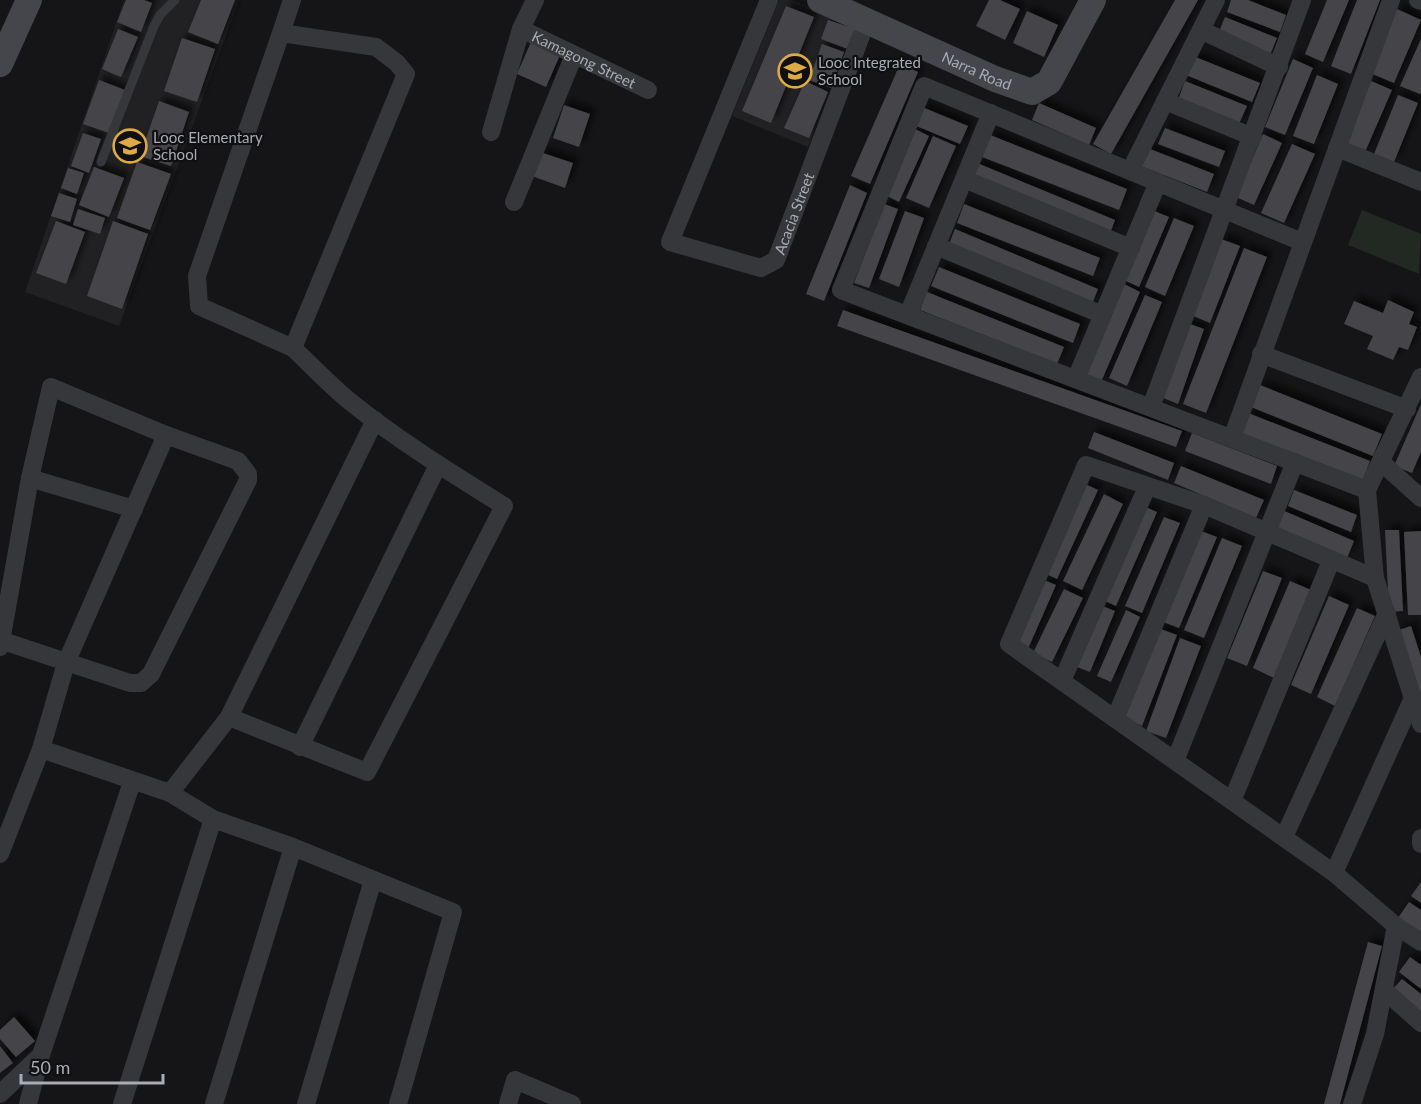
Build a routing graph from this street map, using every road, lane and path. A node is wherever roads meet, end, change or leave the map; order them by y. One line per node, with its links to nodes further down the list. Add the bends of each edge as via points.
1 (29, 0): 16 (main road)
2 (175, 0): 24 (lane, via 154,26)
3 (292, 0): 14 (street)
4 (535, 0): 12 (street, Kamagong Street)
5 (769, 0): 11 (street, Acacia Street, via 669,242 761,267 776,260)
6 (820, 0): 11 (main road, Narra Road)
7 (1093, 0): 11 (main road, Narra Road, via 1049,82 1032,92)
8 (1216, 0): 13 (street)
9 (1391, 0): 23 (street)
10 (1296, 2): 17 (street)
11 (867, 20)
12 (521, 29): 15 (street, Kamagong Street); 21 (street, Kamagong Street)
13 (1201, 30): 17 (street); 19 (street)
14 (280, 33): 36 (street, via 197,276 198,306); 36 (street, via 376,47 405,74)
15 (574, 55): 18 (street, Kamagong Street); 29 (street)
16 (0, 64)
17 (1279, 67): 22 (street)
18 (648, 90)
19 (1165, 101): 22 (street); 25 (street)
20 (991, 113): 25 (street); 27 (street); 34 (street, via 924,86 849,268 841,290)
21 (491, 132)
22 (1252, 137): 30 (street)
23 (1337, 148): 26 (street); 31 (street)
24 (101, 162)
25 (1130, 171): 28 (street)
26 (1419, 176)
27 (964, 179): 32 (street); 33 (street)
28 (1158, 182): 30 (street); 33 (street)
29 (514, 202)
30 (1225, 210): 31 (street); 40 (street)
31 (1302, 242): 37 (street)
32 (936, 246): 34 (street); 35 (street)
33 (1131, 248): 35 (street)
34 (908, 315): 39 (street)
35 (1103, 315): 39 (street)
36 (293, 348): 42 (street)
37 (1261, 354): 41 (street); 44 (street)
38 (1421, 376): 41 (street)
39 (1076, 379): 40 (street)
40 (1151, 407): 44 (street)
41 (1407, 409): 46 (street)
42 (375, 420): 47 (street); 62 (street)
43 (166, 435): 48 (street, via 51,387); 53 (street); 59 (street, via 238,461 248,480 151,674 141,683 130,683)
44 (1232, 438): 45 (street)
45 (1295, 462): 50 (street); 54 (street)
46 (1381, 462): 50 (street); 51 (street)
47 (438, 465): 65 (street); 65 (street, via 504,506 367,772)
48 (30, 478): 53 (street); 58 (street)
49 (1147, 487): 52 (street); 60 (street); 60 (street, via 1086,465 1081,476 1009,644)
50 (1367, 490): 56 (street)
51 (1421, 498)
52 (1204, 505): 54 (street); 63 (street)
53 (135, 510): 59 (street)
54 (1267, 530): 55 (street); 67 (street)
55 (1331, 561): 56 (street); 70 (street)
56 (1375, 578): 57 (street)
57 (1387, 614): 61 (street); 72 (street)
58 (1, 644): 59 (street)
59 (66, 663): 66 (street)
60 (1062, 681): 63 (street)
61 (1413, 698): 64 (street); 77 (street)
62 (229, 717): 65 (street); 69 (street)
63 (1116, 719): 67 (street)
64 (1421, 724)
65 (300, 747)
66 (41, 749): 68 (street); 76 (street)
67 (1175, 761): 70 (street)
68 (132, 782): 69 (street); 83 (street)
69 (170, 794): 71 (street)
70 (1232, 801): 72 (street)
71 (213, 819): 75 (street); 86 (street)
72 (1284, 837): 77 (street)
73 (1421, 838): 74 (street)
74 (1421, 843)
75 (293, 847): 78 (street); 87 (street)
76 (0, 854)
77 (1334, 873): 79 (street)
78 (373, 880): 88 (street); 89 (street, via 453,912)
79 (1396, 926): 80 (street); 81 (street)
80 (1421, 942)
81 (1384, 990): 82 (street); 92 (street, via 1375,1034)
82 (1421, 1023)
83 (41, 1055): 84 (street); 85 (street)
84 (0, 1094)
85 (28, 1104)
86 (122, 1104)
87 (214, 1104)
88 (306, 1104)
89 (398, 1104)
90 (508, 1104): 91 (street, via 515,1080)
91 (572, 1104)
92 (1352, 1104)

